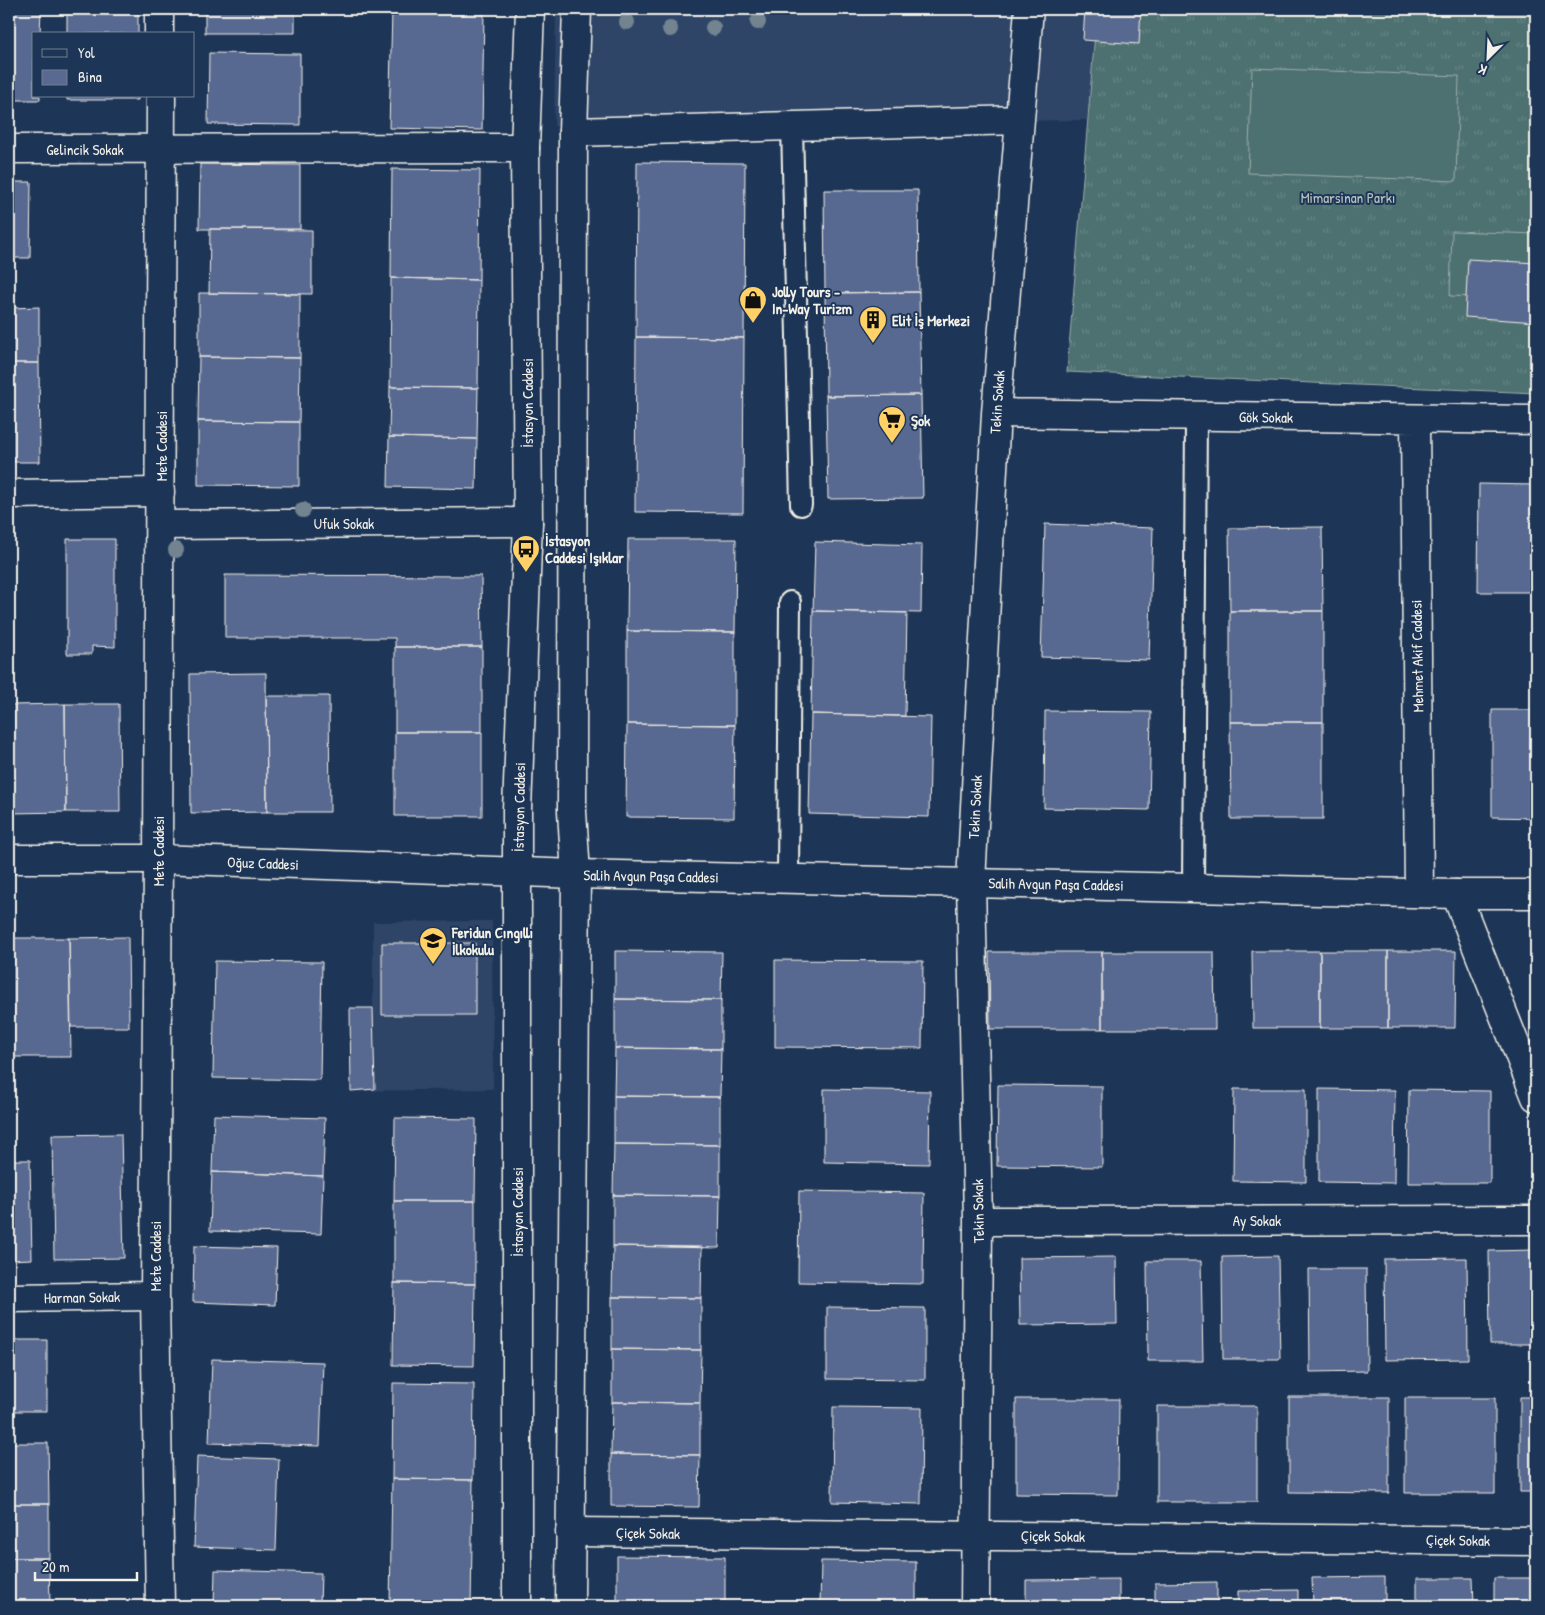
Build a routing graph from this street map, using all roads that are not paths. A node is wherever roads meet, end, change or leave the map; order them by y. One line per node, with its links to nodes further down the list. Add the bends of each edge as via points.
1 (159, 9): 5 (street)
2 (530, 9): 10 (street, İstasyon Caddesi)
3 (577, 9): 9 (street)
4 (1029, 9): 7 (street, Tekin Sokak)
5 (159, 32)
6 (161, 98): 12 (street, Mete Caddesi)
7 (1020, 120): 8 (street); 13 (street, Tekin Sokak)
8 (792, 126): 9 (street); 19 (lane)
9 (573, 132): 26 (street, via 572,812)
10 (525, 148): 12 (street, Gelincik Sokak); 20 (street, İstasyon Caddesi)
11 (9, 149): 12 (street, Gelincik Sokak)
12 (162, 150): 17 (street, Mete Caddesi)
13 (996, 413): 14 (street, Gök Sokak); 28 (street, Tekin Sokak)
14 (1196, 416): 15 (street, Gök Sokak); 29 (lane)
15 (1415, 420): 16 (street, Gök Sokak); 30 (street, Mehmet Akif Caddesi)
16 (1536, 420)
17 (160, 492): 18 (street); 21 (street, Mete Caddesi)
18 (9, 494)
19 (801, 505)
20 (528, 522): 21 (street, Ufuk Sokak); 25 (street, İstasyon Caddesi, via 517,810)
21 (160, 525): 24 (street, Mete Caddesi)
22 (790, 602): 27 (lane)
23 (9, 859): 24 (street, Oğuz Caddesi)
24 (158, 859): 25 (street, Oğuz Caddesi); 36 (street, Mete Caddesi)
25 (518, 872): 26 (street, Oğuz Caddesi); 42 (street, İstasyon Caddesi)
26 (576, 874): 27 (street, Salih Avgun Paşa Caddesi); 38 (street)
27 (788, 878): 28 (street, Salih Avgun Paşa Caddesi)
28 (971, 882): 29 (street, Salih Avgun Paşa Caddesi); 34 (street, Tekin Sokak)
29 (1193, 888): 30 (street, Salih Avgun Paşa Caddesi)
30 (1419, 893): 31 (street, Salih Avgun Paşa Caddesi)
31 (1456, 894): 32 (street, Salih Avgun Paşa Caddesi); 33 (street)
32 (1536, 894)
33 (1536, 1097)
34 (978, 1220): 35 (street, Ay Sokak); 39 (street, Tekin Sokak)
35 (1536, 1220)
36 (155, 1296): 37 (street, Harman Sokak); 41 (street, Mete Caddesi)
37 (9, 1298)
38 (570, 1532): 39 (street, Çiçek Sokak); 43 (street)
39 (977, 1536): 40 (street, Çiçek Sokak); 44 (street, Tekin Sokak)
40 (1536, 1541)
41 (160, 1606)
42 (517, 1606)
43 (570, 1606)
44 (975, 1606)

